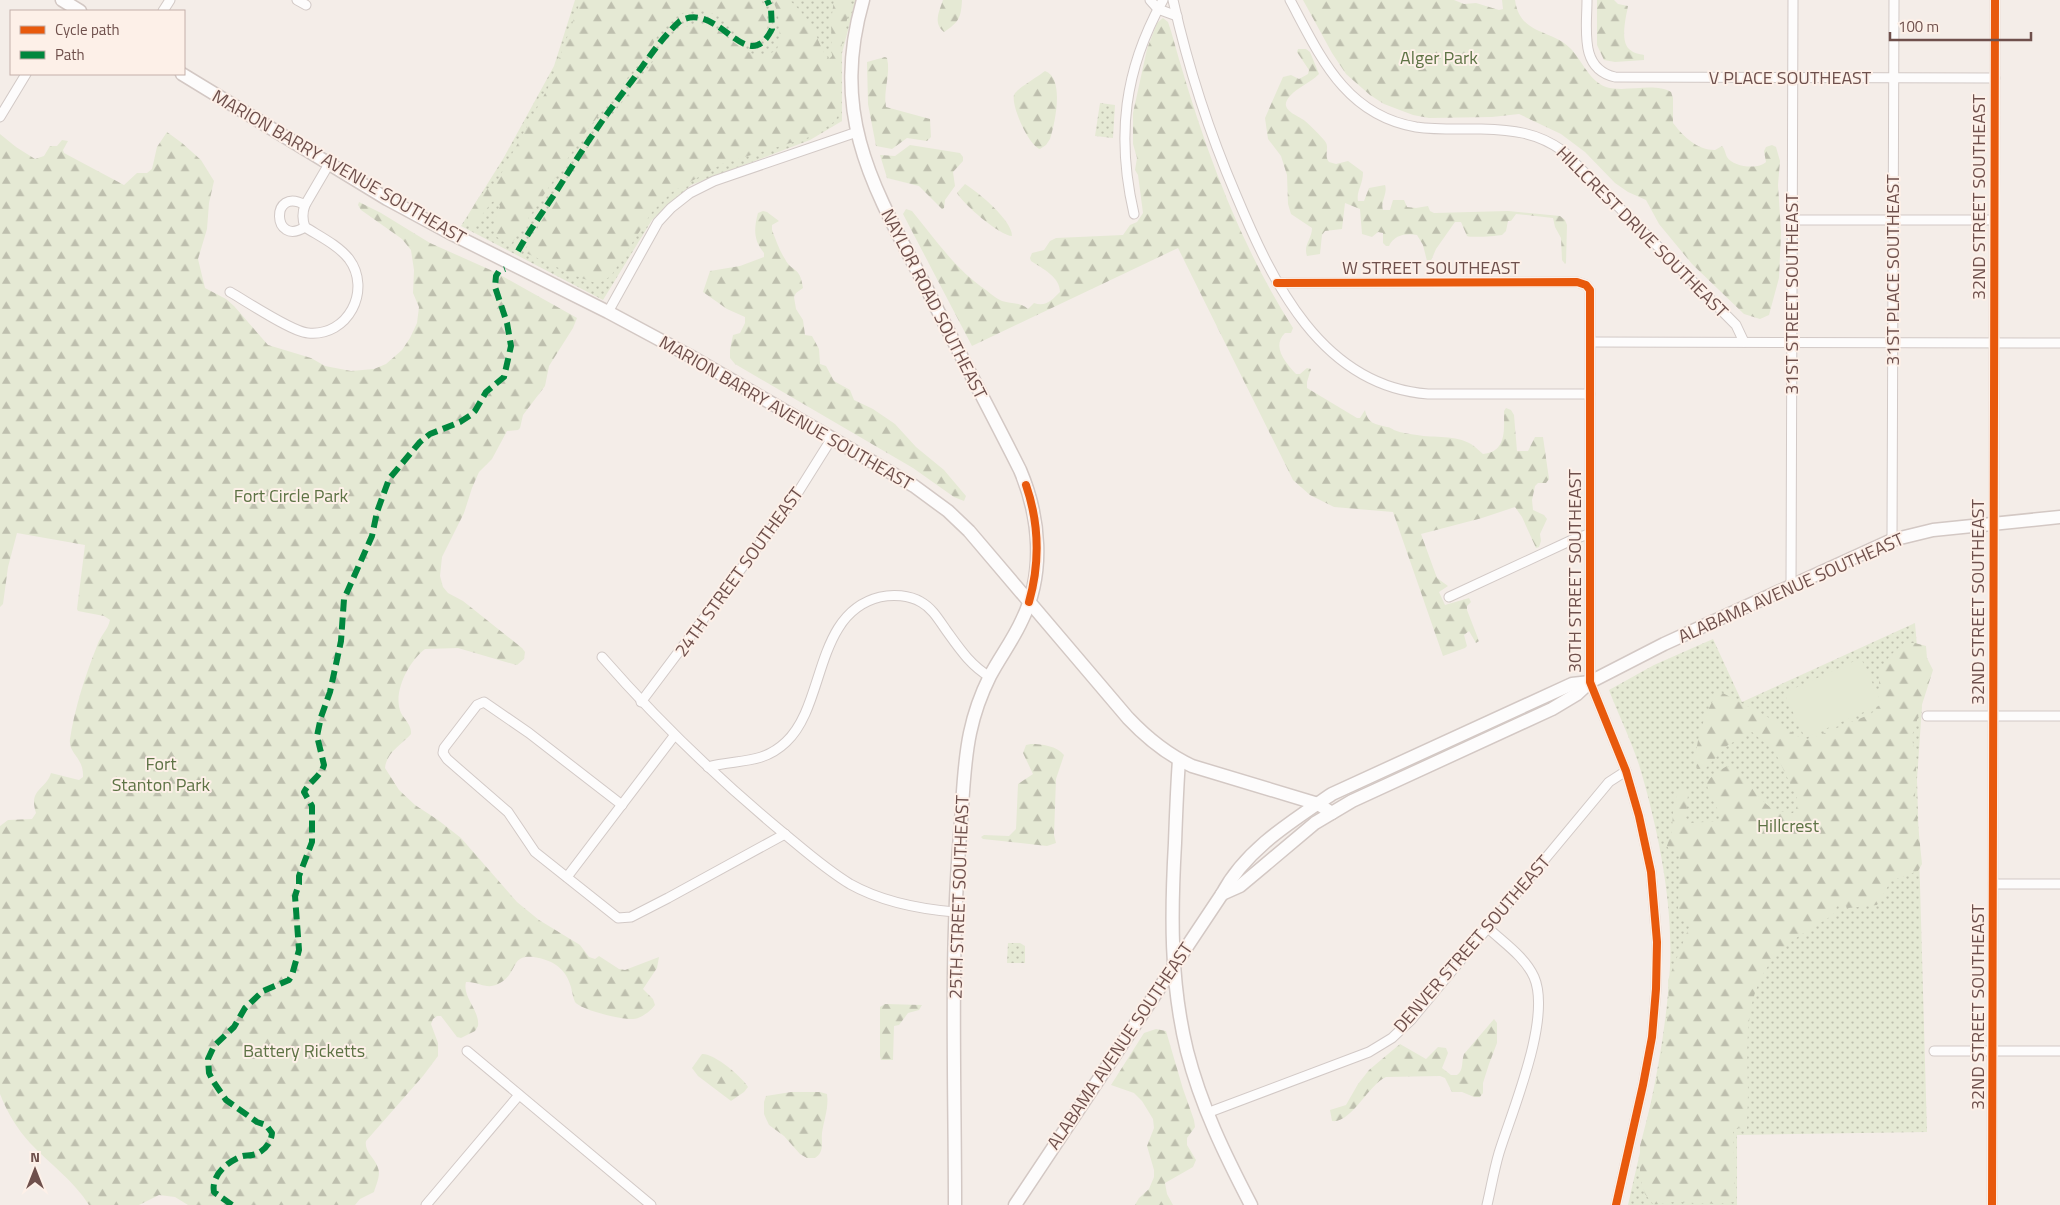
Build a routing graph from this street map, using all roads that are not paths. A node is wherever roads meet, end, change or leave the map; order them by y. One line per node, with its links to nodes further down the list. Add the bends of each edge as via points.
1 (297, 0): 12 (street)
2 (863, 0): 22 (main road, NAYLOR ROAD SOUTHEAST, via 852,72)
3 (1150, 0): 13 (street)
4 (1163, 0): 13 (street)
5 (1173, 0): 15 (street)
6 (1290, 0): 35 (street, HILLCREST DRIVE SOUTHEAST, via 1332,75 1350,95 1372,111 1418,127 1523,132 1542,138 1563,151 1736,325)
7 (1587, 0): 18 (street, V PLACE SOUTHEAST, via 1587,49 1591,61 1603,73 1615,77)
8 (1792, 0): 18 (street, 31ST STREET SOUTHEAST)
9 (1894, 0): 19 (street, 31ST PLACE SOUTHEAST)
10 (1995, 0): 20 (street, 32ND STREET SOUTHEAST)
11 (63, 5): 14 (main road)
12 (306, 5)
13 (1158, 9): 15 (street); 25 (street, via 1139,50 1126,107 1125,162)
14 (77, 10)
15 (1177, 16): 30 (street, via 1217,148)
16 (25, 75): 21 (street)
17 (184, 75): 23 (main road, MARION BARRY AVENUE SOUTHEAST)
18 (1792, 78): 19 (street, V PLACE SOUTHEAST); 26 (street, 31ST STREET SOUTHEAST)
19 (1894, 78): 20 (street, V PLACE SOUTHEAST); 27 (street, 31ST PLACE SOUTHEAST)
20 (1995, 78): 28 (street, 32ND STREET SOUTHEAST)
21 (0, 117)
22 (856, 132): 33 (street, via 706,184 685,197 654,228); 48 (main road, NAYLOR ROAD SOUTHEAST, via 880,199 1026,485 1034,511 1037,539 1036,568)
23 (329, 164): 24 (street); 33 (main road, MARION BARRY AVENUE SOUTHEAST, via 450,233)
24 (305, 205): 29 (street, via 302,212); 29 (street, via 291,201 285,204 278,216 280,224 292,232)
25 (1134, 214)
26 (1792, 220): 27 (street); 36 (street, 31ST STREET SOUTHEAST)
27 (1893, 220): 28 (street); 37 (street, 31ST PLACE SOUTHEAST)
28 (1994, 220): 38 (street, 32ND STREET SOUTHEAST)
29 (305, 227): 32 (street, via 341,250 355,270 357,296 350,316 322,332 307,333)
30 (1276, 283): 31 (street, W STREET SOUTHEAST, via 1577,282); 40 (street, via 1294,311 1324,345 1358,371 1390,387 1428,394)
31 (1586, 285): 34 (street, 30TH STREET SOUTHEAST, via 1591,294)
32 (230, 292)
33 (608, 312): 41 (main road, MARION BARRY AVENUE SOUTHEAST)
34 (1591, 342): 35 (street); 40 (street, 30TH STREET SOUTHEAST)
35 (1744, 342): 36 (street)
36 (1792, 342): 37 (street); 46 (street, 31ST STREET SOUTHEAST)
37 (1892, 342): 38 (street); 45 (street, 31ST PLACE SOUTHEAST)
38 (1994, 343): 39 (street); 43 (street, 32ND STREET SOUTHEAST)
39 (2060, 343)
40 (1590, 394): 44 (street, 30TH STREET SOUTHEAST)
41 (832, 438): 48 (main road, MARION BARRY AVENUE SOUTHEAST, via 914,486 948,511 979,542); 52 (street, 24TH STREET SOUTHEAST, via 795,497)
42 (2060, 517): 43 (main road, ALABAMA AVENUE SOUTHEAST)
43 (1994, 524): 45 (main road, ALABAMA AVENUE SOUTHEAST, via 1933,530); 54 (street, 32ND STREET SOUTHEAST)
44 (1590, 534): 47 (street); 51 (street, 30TH STREET SOUTHEAST)
45 (1892, 540): 46 (main road, ALABAMA AVENUE SOUTHEAST)
46 (1791, 588): 51 (main road, ALABAMA AVENUE SOUTHEAST, via 1664,644)
47 (1449, 597)
48 (1029, 602): 50 (main road, 25TH STREET SOUTHEAST, via 1018,629); 57 (main road, MARION BARRY AVENUE SOUTHEAST, via 1128,718)
49 (602, 657): 52 (street)
50 (990, 677): 58 (street, via 969,661 923,604 900,596 876,599 855,611 834,636 802,721 788,740 758,758); 68 (main road, 25TH STREET SOUTHEAST, via 975,714 968,746)
51 (1590, 682): 59 (street, 30TH STREET SOUTHEAST); 60 (main road, ALABAMA AVENUE SOUTHEAST, via 1572,684 1332,794); 62 (main road, ALABAMA AVENUE SOUTHEAST, via 1552,709)
52 (642, 702): 56 (street)
53 (1927, 716): 54 (street)
54 (1993, 716): 55 (street); 65 (street, 32ND STREET SOUTHEAST)
55 (2060, 716)
56 (674, 736): 58 (street); 61 (street)
57 (1179, 760): 60 (main road, MARION BARRY AVENUE SOUTHEAST); 70 (main road)
58 (708, 767): 63 (street)
59 (1626, 771): 69 (street, DENVER STREET SOUTHEAST, via 1609,782); 83 (street, 30TH STREET SOUTHEAST, via 1649,861 1657,965 1648,1061)
60 (1318, 804): 62 (main road, MARION BARRY AVENUE SOUTHEAST); 67 (main road, ALABAMA AVENUE SOUTHEAST, via 1244,861)
61 (622, 805): 64 (street); 64 (street, via 484,702 477,705 444,748 447,759 508,812 535,852)
62 (1332, 812): 67 (main road, ALABAMA AVENUE SOUTHEAST, via 1293,839 1240,886)
63 (785, 834): 64 (street, via 628,918 615,917); 68 (street, via 834,873 866,892 910,906)
64 (567, 877)
65 (1993, 884): 66 (street); 72 (street, 32ND STREET SOUTHEAST)
66 (2060, 884)
67 (1222, 894): 70 (main road, ALABAMA AVENUE SOUTHEAST)
68 (955, 912): 80 (main road, 25TH STREET SOUTHEAST)
69 (1488, 928): 76 (street, DENVER STREET SOUTHEAST, via 1411,1020 1388,1041 1363,1054); 82 (street, via 1528,966 1536,981 1540,1002 1536,1031)
70 (1173, 965): 76 (main road, via 1185,1040); 77 (main road, ALABAMA AVENUE SOUTHEAST)
71 (467, 1051): 75 (street)
72 (1992, 1051): 73 (street); 74 (street); 84 (street, 32ND STREET SOUTHEAST)
73 (1934, 1052)
74 (2060, 1052)
75 (519, 1095): 78 (street); 79 (street)
76 (1207, 1113): 81 (main road)
77 (1015, 1203)
78 (426, 1205)
79 (651, 1205)
80 (955, 1205)
81 (1251, 1205)
82 (1487, 1205)
83 (1616, 1205)
84 (1992, 1205)

